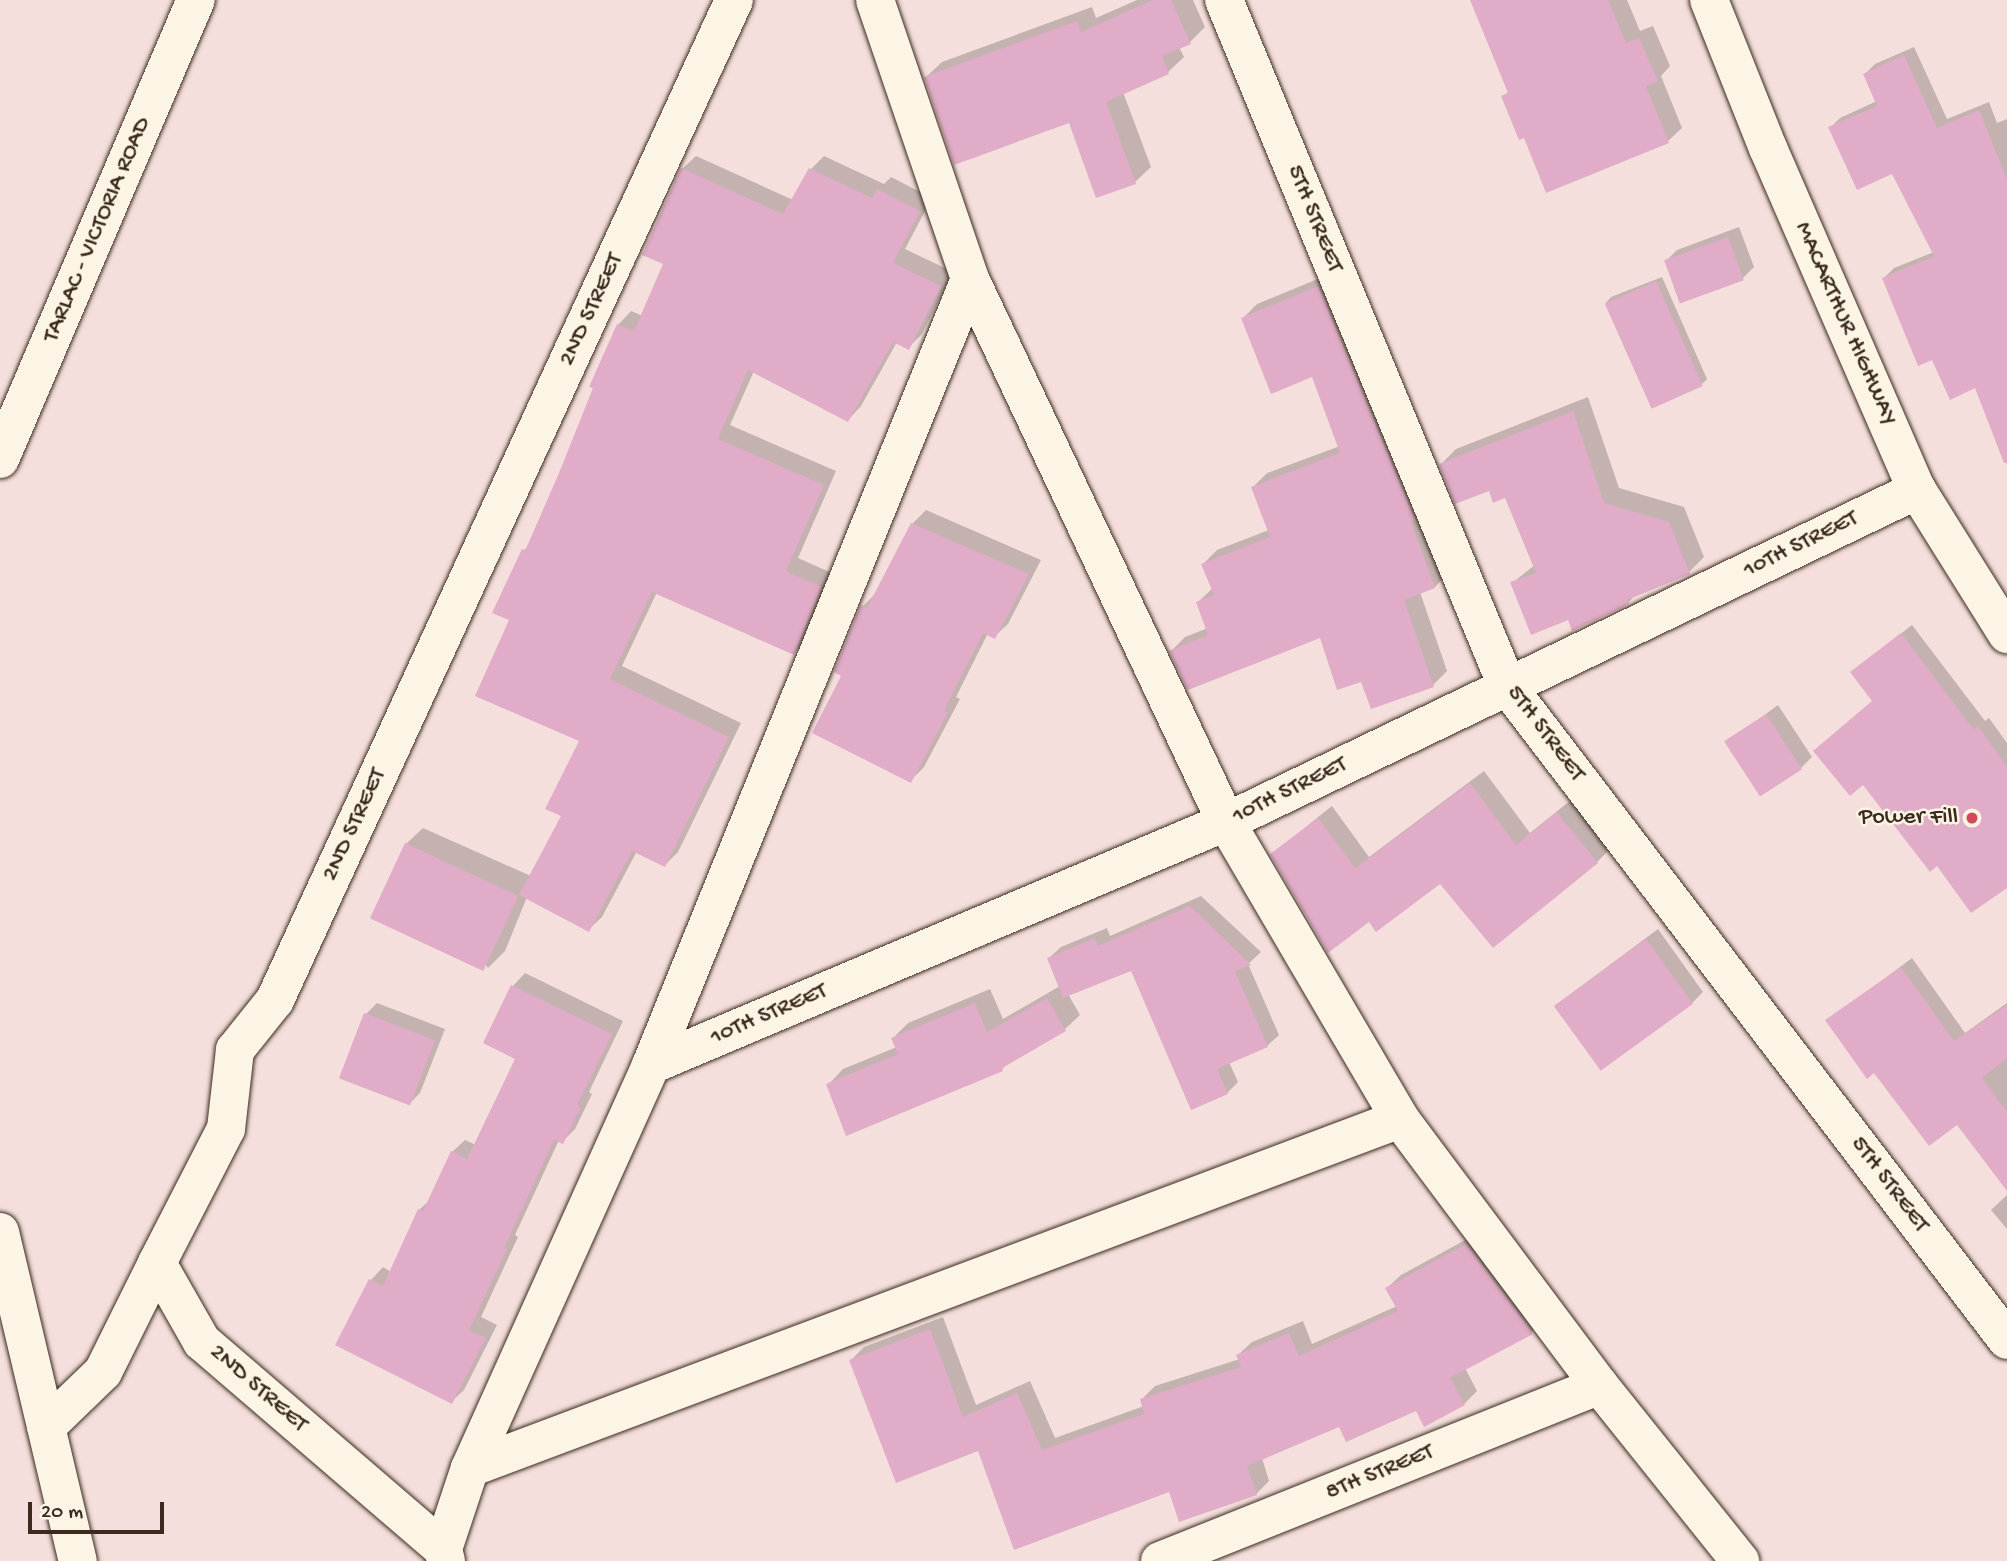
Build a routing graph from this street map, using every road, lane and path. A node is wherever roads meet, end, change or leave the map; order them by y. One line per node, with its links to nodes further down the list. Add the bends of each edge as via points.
1 (196, 0): 7 (main road, TARLAC - VICTORIA ROAD)
2 (734, 0): 15 (main road, 2ND STREET, via 275,1000 235,1050 226,1129)
3 (875, 0): 6 (main road)
4 (1224, 0): 10 (main road, 5TH STREET)
5 (1709, 0): 8 (main road, MACARTHUR HIGHWAY, via 1768,148)
6 (970, 279): 11 (main road); 12 (main road)
7 (0, 459)
8 (1917, 490): 9 (main road, MACARTHUR HIGHWAY); 10 (main road, 10TH STREET)
9 (2007, 634)
10 (1507, 686): 11 (main road, 10TH STREET); 16 (main road, 5TH STREET)
11 (1226, 822): 12 (main road, 10TH STREET); 13 (main road)
12 (651, 1065): 19 (main road)
13 (1400, 1119): 17 (main road); 19 (main road)
14 (0, 1232): 18 (main road)
15 (157, 1263): 18 (main road, via 103,1372); 20 (main road, 2ND STREET, via 202,1342)
16 (2007, 1340)
17 (1599, 1385): 22 (main road, 8TH STREET); 23 (main road)
18 (46, 1427): 21 (main road)
19 (470, 1468): 20 (main road)
20 (444, 1555)
21 (78, 1561)
22 (1160, 1561)
23 (1740, 1561)

